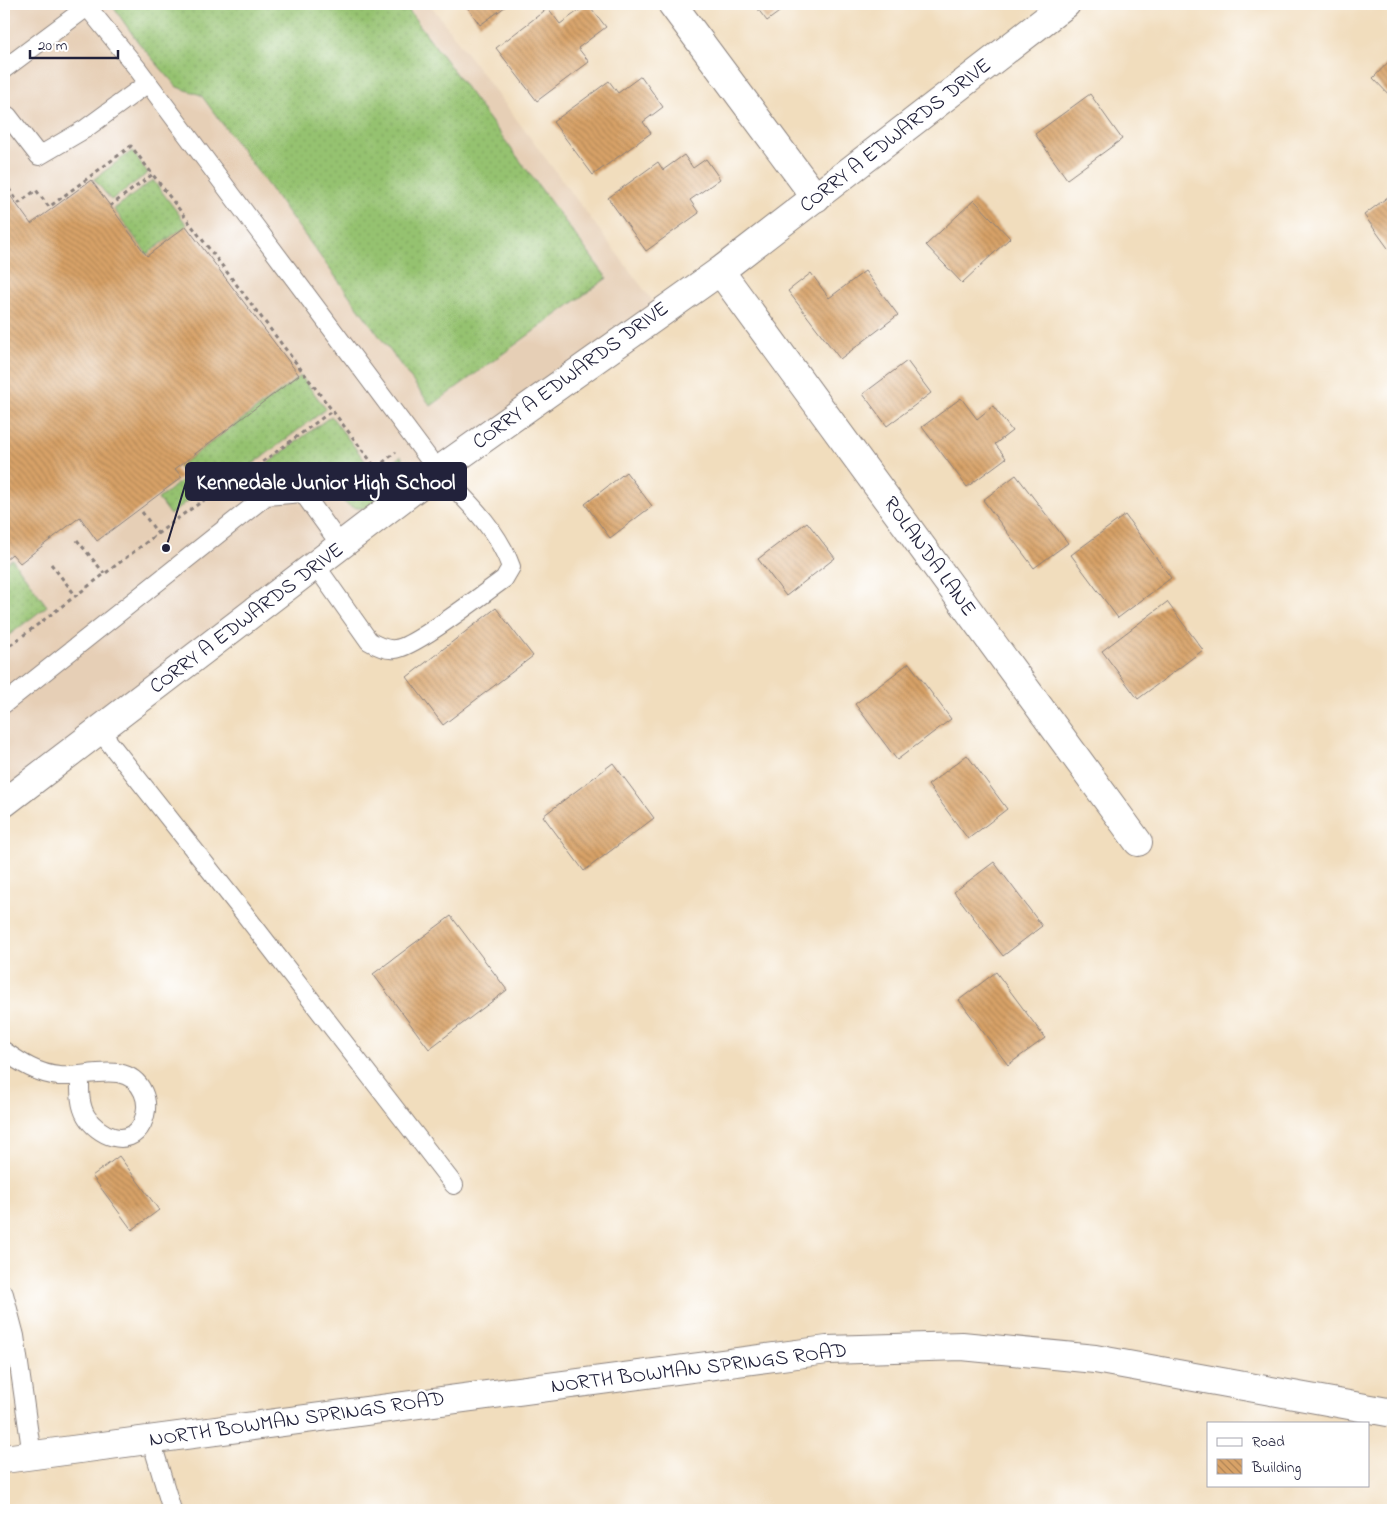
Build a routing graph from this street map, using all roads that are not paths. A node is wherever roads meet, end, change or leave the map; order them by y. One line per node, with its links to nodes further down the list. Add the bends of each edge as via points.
1 (672, 4): 7 (street)
2 (1066, 4): 7 (street, CORRY A EDWARDS DRIVE)
3 (86, 5): 4 (lane); 5 (lane)
4 (4, 69)
5 (148, 83): 6 (lane, via 85,129 40,156); 9 (lane)
6 (4, 114)
7 (816, 198): 8 (street, CORRY A EDWARDS DRIVE)
8 (720, 271): 9 (street, CORRY A EDWARDS DRIVE); 15 (street, ROLANDA LANE)
9 (438, 471): 10 (street, CORRY A EDWARDS DRIVE); 11 (lane, via 488,524 506,553 511,567 504,579 414,642 396,650 369,641)
10 (342, 547): 11 (street, CORRY A EDWARDS DRIVE); 12 (lane, via 303,493 266,496)
11 (316, 566): 13 (street, CORRY A EDWARDS DRIVE)
12 (4, 704)
13 (100, 731): 14 (street, CORRY A EDWARDS DRIVE); 18 (lane)
14 (4, 804)
15 (1138, 842)
16 (4, 1051): 17 (lane, via 41,1072 59,1076)
17 (80, 1075)
18 (454, 1185)
19 (4, 1294): 22 (lane, via 15,1336)
20 (1393, 1413): 21 (street, NORTH BOWMAN SPRINGS ROAD, via 1095,1359 962,1346 827,1350)
21 (151, 1440): 22 (street, NORTH BOWMAN SPRINGS ROAD); 24 (lane)
22 (32, 1456): 23 (street, NORTH BOWMAN SPRINGS ROAD)
23 (4, 1459)
24 (172, 1510)

